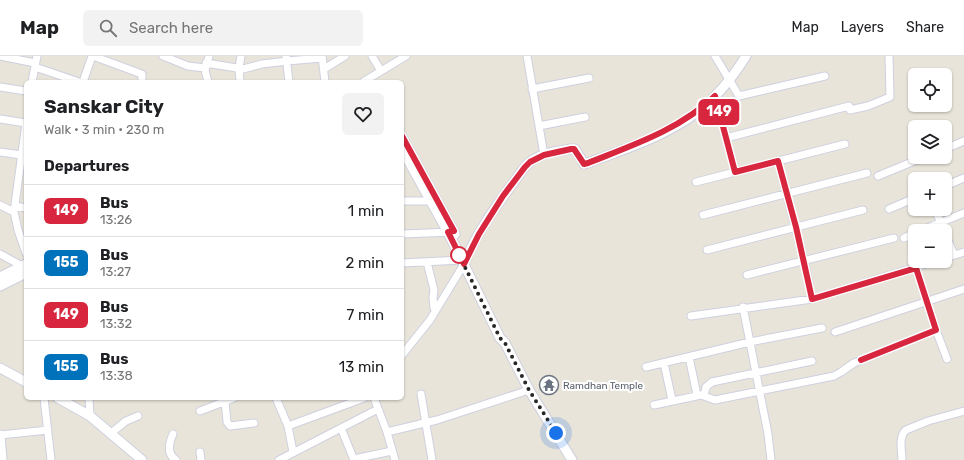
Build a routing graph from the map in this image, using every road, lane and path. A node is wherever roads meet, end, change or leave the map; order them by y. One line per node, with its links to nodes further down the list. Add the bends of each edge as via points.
1 (0, 56): 15 (street)
2 (92, 56): 24 (street); 25 (street, via 142,74)
3 (163, 56): 16 (street, via 188,66)
4 (209, 56): 16 (street)
5 (241, 56): 17 (street)
6 (345, 56): 18 (street)
7 (372, 56): 19 (street)
8 (406, 56): 19 (street)
9 (527, 56): 33 (street)
10 (715, 56): 31 (street)
11 (746, 56): 31 (street)
12 (889, 56): 40 (street, via 890,97 868,106 850,108)
13 (322, 57): 14 (street); 18 (street)
14 (286, 58): 17 (street, via 251,68); 28 (street)
15 (36, 62): 22 (street); 23 (street)
16 (205, 66): 17 (street); 26 (street)
17 (239, 68): 27 (street)
18 (324, 70): 29 (street)
19 (381, 71): 30 (street)
20 (825, 76): 31 (street, via 742,96 737,95)
21 (589, 78): 33 (street)
22 (32, 80)
23 (72, 80)
24 (84, 80)
25 (142, 80)
26 (207, 80)
27 (240, 80)
28 (289, 80)
29 (325, 80)
30 (366, 80)
31 (728, 80): 35 (street)
32 (0, 87): 34 (street)
33 (532, 89): 39 (street)
34 (24, 91)
35 (715, 96): 40 (street); 48 (street, via 696,114 658,135 588,163 582,162 574,149)
36 (585, 117): 39 (street)
37 (0, 119): 38 (street)
38 (24, 123)
39 (539, 126): 48 (street)
40 (726, 138): 52 (street)
41 (404, 140): 74 (street)
42 (964, 141): 45 (street)
43 (24, 144): 47 (street)
44 (845, 144): 50 (street)
45 (952, 145)
46 (0, 152): 47 (street)
47 (22, 155): 55 (street)
48 (544, 155): 85 (street, via 525,167 503,196)
49 (405, 159): 61 (street)
50 (778, 161): 52 (street); 59 (street)
51 (908, 164): 54 (street)
52 (735, 172): 57 (street)
53 (867, 173): 59 (street)
54 (878, 176)
55 (22, 178): 65 (street)
56 (964, 178): 58 (street)
57 (696, 182)
58 (952, 183)
59 (786, 193): 69 (street); 73 (street)
60 (404, 201): 61 (street)
61 (431, 201): 74 (street)
62 (908, 201): 66 (street)
63 (0, 205): 65 (street)
64 (24, 208): 65 (street)
65 (15, 209): 79 (street)
66 (889, 209)
67 (863, 210): 73 (street)
68 (964, 213): 71 (street)
69 (703, 215)
70 (938, 216): 71 (street)
71 (941, 222): 72 (street)
72 (936, 224)
73 (796, 227): 80 (street); 86 (street)
74 (451, 232): 75 (street); 85 (street)
75 (404, 234)
76 (908, 236): 78 (street)
77 (894, 238): 86 (street)
78 (904, 238)
79 (24, 247)
80 (707, 250)
81 (952, 250): 84 (street)
82 (964, 252): 84 (street)
83 (0, 254): 89 (street)
84 (954, 255)
85 (464, 260): 87 (street); 100 (street); 115 (street, via 500,338)
86 (804, 260): 93 (street); 97 (street)
87 (427, 262): 88 (street); 100 (street)
88 (404, 263)
89 (24, 267)
90 (24, 268): 94 (street)
91 (916, 268): 97 (street); 98 (street)
92 (24, 269): 95 (street)
93 (747, 276)
94 (0, 277)
95 (0, 286)
96 (964, 289): 98 (street)
97 (812, 299): 99 (street)
98 (926, 301): 103 (street); 104 (street)
99 (743, 307): 101 (street); 105 (street)
100 (436, 310): 106 (street)
101 (691, 316)
102 (822, 328): 105 (street)
103 (936, 330): 108 (street); 116 (street, via 854,363 834,376)
104 (835, 332)
105 (750, 342): 107 (street); 113 (street)
106 (404, 352)
107 (689, 357): 110 (street); 118 (street)
108 (947, 359)
109 (812, 361): 113 (street)
110 (664, 362): 111 (street); 126 (street)
111 (646, 367)
112 (0, 368): 114 (street)
113 (756, 373): 116 (street); 118 (street, via 709,384)
114 (24, 381)
115 (529, 390): 135 (street); 156 (street)
116 (760, 391): 118 (street, via 715,400); 157 (street)
117 (421, 394): 135 (street)
118 (700, 395): 126 (street)
119 (44, 400): 138 (street)
120 (62, 400): 132 (street)
121 (89, 400): 132 (street)
122 (228, 400): 127 (street)
123 (277, 400): 136 (street)
124 (359, 400): 136 (street)
125 (375, 400): 129 (street)
126 (672, 400): 128 (street)
127 (225, 401): 130 (street); 134 (street, via 227,422 230,426)
128 (654, 405)
129 (378, 410): 137 (street); 139 (street)
130 (200, 411)
131 (964, 411): 158 (street, via 906,430 901,437)
132 (90, 416): 140 (street)
133 (138, 416): 140 (street, via 126,421)
134 (254, 423)
135 (425, 423): 139 (street); 155 (street)
136 (288, 426): 146 (street)
137 (341, 428): 146 (street); 147 (street)
138 (48, 430): 142 (street); 149 (street)
139 (387, 432): 144 (street)
140 (110, 434): 150 (street)
141 (173, 434): 151 (street, via 169,447 171,457)
142 (0, 435): 143 (street)
143 (0, 447): 148 (street)
144 (392, 451): 147 (street); 154 (street)
145 (200, 452): 152 (street)
146 (293, 452): 153 (street)
147 (354, 459)
148 (2, 460)
149 (51, 460)
150 (142, 460)
151 (176, 460)
152 (201, 460)
153 (279, 460)
154 (395, 460)
155 (432, 460)
156 (572, 460)
157 (771, 460)
158 (902, 460)

